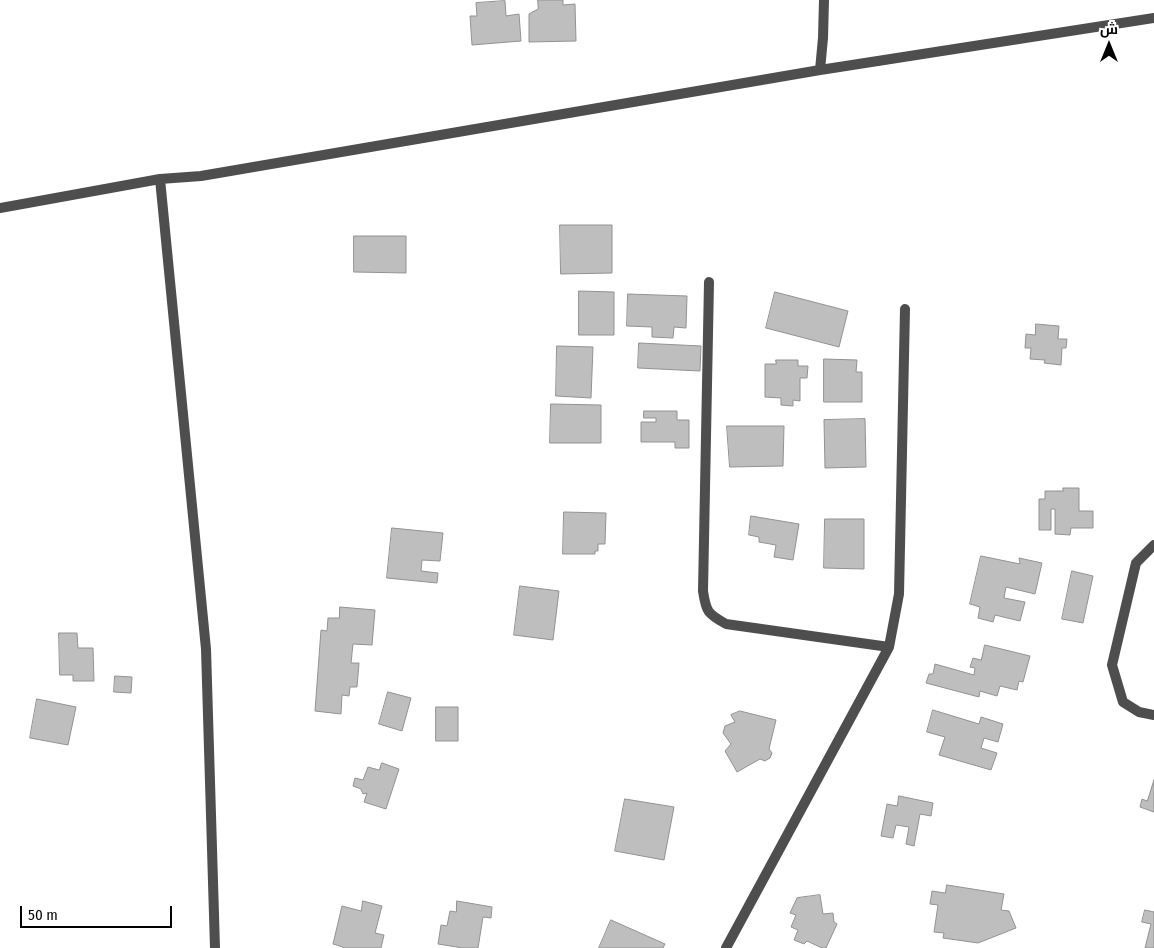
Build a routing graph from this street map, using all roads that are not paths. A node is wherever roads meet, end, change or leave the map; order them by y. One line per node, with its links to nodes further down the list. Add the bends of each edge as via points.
1 (824, 0): 3 (street)
2 (1154, 18): 3 (street)
3 (820, 70): 4 (street, via 201,176)
4 (160, 180): 5 (street); 11 (street, via 206,649)
5 (0, 208)
6 (709, 282): 9 (street, via 703,592 710,614 726,624)
7 (905, 309): 9 (street, via 899,594)
8 (1154, 545): 10 (street, via 1136,563 1112,665 1123,702 1139,712)
9 (890, 647): 12 (street)
10 (1154, 715)
11 (215, 948)
12 (726, 948)

